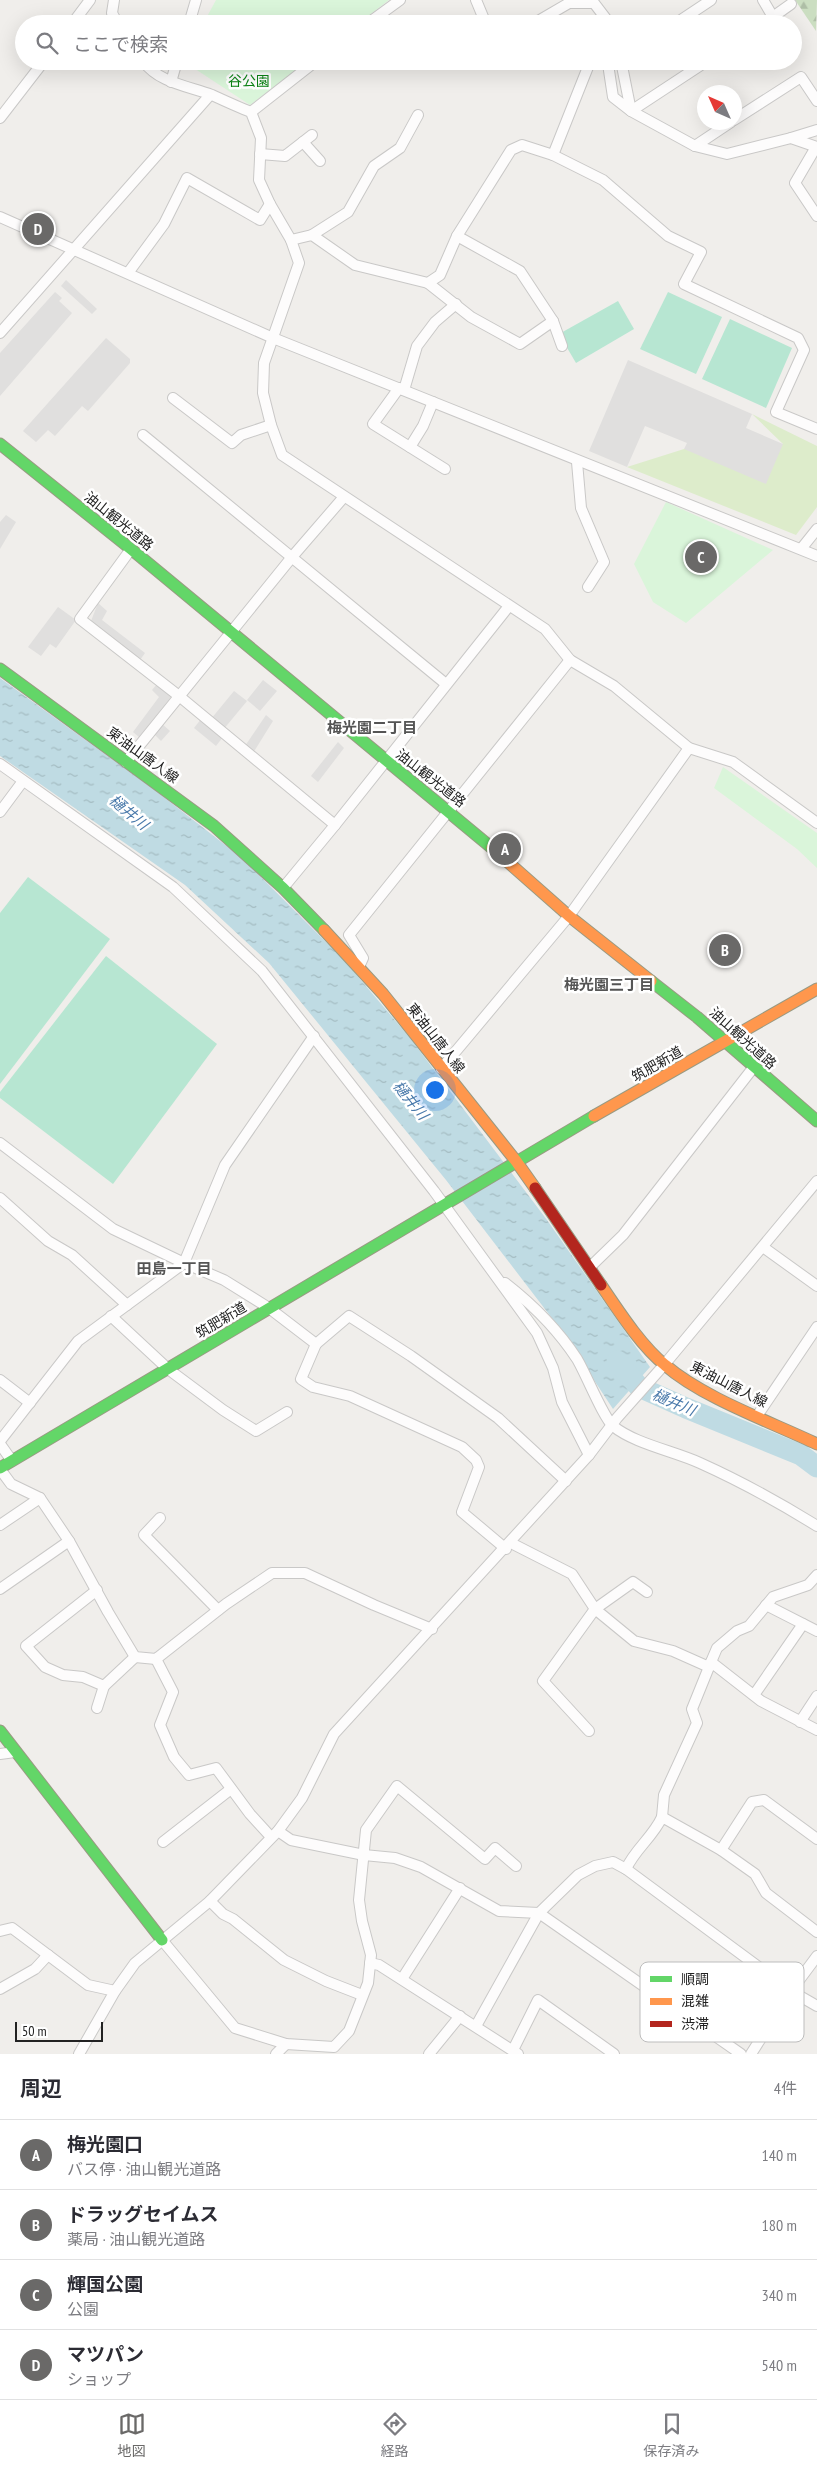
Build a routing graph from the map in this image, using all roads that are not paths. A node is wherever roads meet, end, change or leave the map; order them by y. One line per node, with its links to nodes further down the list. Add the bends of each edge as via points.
1 (90, 0): 9 (street)
2 (114, 0): 10 (street)
3 (196, 0): 11 (street)
4 (400, 0): 12 (street)
5 (476, 0): 13 (street)
6 (711, 0): 16 (street)
7 (763, 0): 17 (street)
8 (791, 4): 18 (street)
9 (79, 15)
10 (113, 15)
11 (192, 15)
12 (379, 15)
13 (482, 15)
14 (548, 15): 15 (street, via 569,3 594,3)
15 (603, 15)
16 (688, 15)
17 (772, 15)
18 (776, 15)
19 (37, 70): 34 (street)
20 (149, 70): 27 (street)
21 (175, 70): 27 (street)
22 (305, 70): 31 (street)
23 (587, 70): 43 (street)
24 (609, 70): 30 (street, via 613,97)
25 (623, 70): 30 (street)
26 (693, 70): 30 (street)
27 (171, 82): 28 (street)
28 (210, 95): 31 (street); 51 (street)
29 (817, 101): 33 (street, via 800,77)
30 (631, 111): 40 (street)
31 (251, 112): 42 (street, via 261,138)
32 (418, 115): 48 (street, via 400,148 374,166 348,212)
33 (742, 115)
34 (0, 118)
35 (719, 130): 40 (street)
36 (817, 130): 38 (street)
37 (312, 135): 39 (street)
38 (791, 138): 40 (street, via 726,154); 41 (street)
39 (303, 142): 42 (street, via 285,156); 44 (street)
40 (695, 146)
41 (817, 147): 46 (street, via 795,183)
42 (260, 154): 45 (street, via 259,180)
43 (552, 155): 49 (street, via 522,145 511,150); 63 (street, via 603,180 668,236 700,252 684,284 798,338 804,350 776,412)
44 (320, 160)
45 (270, 204): 50 (street); 52 (street, via 260,220 187,178 164,224)
46 (817, 216)
47 (0, 217): 51 (street)
48 (312, 235): 50 (street); 53 (street, via 355,265)
49 (458, 236): 53 (street, via 440,275); 55 (street, via 520,272)
50 (291, 240): 57 (street, via 299,262)
51 (73, 249): 52 (street); 56 (street)
52 (128, 273): 57 (street)
53 (428, 283): 54 (street)
54 (456, 304): 55 (street, via 471,317 520,344); 59 (street, via 435,322 417,346)
55 (553, 321): 58 (street)
56 (0, 333)
57 (273, 338): 59 (street); 62 (street, via 264,363 264,393)
58 (562, 346)
59 (401, 389): 61 (street); 66 (street, via 373,424)
60 (173, 398): 62 (street, via 232,444 241,435)
61 (433, 402): 66 (street); 67 (street)
62 (271, 425): 69 (street, via 282,455)
63 (817, 429)
64 (143, 435): 74 (street)
65 (0, 444): 71 (street, 油山観光道路)
66 (410, 447): 68 (street)
67 (577, 462): 72 (street); 75 (street, via 581,508 604,562)
68 (445, 469)
69 (343, 498): 74 (street); 76 (street)
70 (817, 529): 72 (street)
71 (130, 549): 77 (street, 油山観光道路); 81 (street, via 80,619)
72 (801, 549): 73 (street)
73 (817, 556)
74 (292, 557): 77 (street); 80 (street)
75 (588, 587)
76 (509, 606): 78 (street, via 546,629); 80 (street)
77 (230, 633): 81 (street); 83 (street, 油山観光道路)
78 (570, 660): 82 (street, via 614,686); 87 (street)
79 (0, 670): 84 (street, 東油山唐人線)
80 (446, 684): 83 (street)
81 (179, 696): 84 (street); 90 (street)
82 (689, 748): 89 (street, via 733,762); 92 (street)
83 (386, 761): 87 (street, 油山観光道路); 90 (street)
84 (126, 762): 91 (street, 東油山唐人線, via 214,826)
85 (0, 764): 86 (street)
86 (23, 781): 88 (street); 95 (street, via 173,887 262,971)
87 (450, 811): 92 (street, 油山観光道路); 93 (street, via 348,935 363,958)
88 (0, 812)
89 (817, 823)
90 (335, 825): 91 (street)
91 (283, 888): 93 (street, 東油山唐人線)
92 (569, 916): 96 (street, 油山観光道路, via 632,963); 98 (street)
93 (359, 967): 98 (street, 東油山唐人線)
94 (817, 989): 96 (street, 筑肥新道)
95 (314, 1036): 104 (street); 106 (street, via 224,1166)
96 (725, 1042): 97 (street, 油山観光道路); 101 (street, 筑肥新道)
97 (753, 1068): 99 (street, 油山観光道路); 107 (street, via 623,1235)
98 (441, 1069): 101 (street, 東油山唐人線)
99 (817, 1121)
100 (0, 1143): 106 (street, via 113,1229)
101 (513, 1163): 104 (street, 筑肥新道); 107 (street, 東油山唐人線)
102 (817, 1182): 105 (street)
103 (0, 1198): 110 (street)
104 (444, 1205): 108 (street); 111 (street, 筑肥新道)
105 (763, 1247): 109 (street); 116 (street)
106 (184, 1263): 110 (street); 111 (street, via 224,1280)
107 (588, 1268): 116 (street, 東油山唐人線)
108 (494, 1274): 121 (street, via 528,1301 559,1335); 124 (street, via 537,1333 553,1368 562,1402)
109 (817, 1286)
110 (127, 1305): 112 (street)
111 (269, 1308): 114 (street); 115 (street, 筑肥新道)
112 (111, 1316): 115 (street); 118 (street, via 78,1340)
113 (817, 1327): 120 (street)
114 (316, 1344): 127 (street, via 349,1316 498,1418); 133 (street, via 301,1380 313,1388 350,1396 462,1447 476,1460 479,1467 462,1512)
115 (168, 1369): 119 (street, via 256,1431); 125 (street, 筑肥新道)
116 (661, 1370): 120 (street, 東油山唐人線); 121 (street)
117 (0, 1380): 118 (street)
118 (30, 1403): 122 (street)
119 (286, 1412)
120 (757, 1416): 123 (street, 東油山唐人線)
121 (615, 1422): 124 (street); 131 (street, via 633,1437 700,1463)
122 (0, 1442): 125 (street)
123 (817, 1444)
124 (589, 1455): 127 (street)
125 (12, 1461): 126 (street, 筑肥新道)
126 (0, 1468): 128 (street, via 11,1484)
127 (566, 1481): 133 (street)
128 (40, 1498): 130 (street); 132 (street)
129 (160, 1518): 140 (street, via 144,1535)
130 (0, 1525)
131 (817, 1526)
132 (69, 1541): 135 (street); 136 (street)
133 (508, 1546): 139 (street, via 572,1574); 142 (street)
134 (817, 1575): 138 (street, via 808,1585 773,1597)
135 (0, 1589)
136 (97, 1590): 144 (street); 147 (street, via 26,1646 45,1667)
137 (647, 1592): 139 (street, via 633,1582)
138 (766, 1605): 141 (street); 146 (street, via 749,1626 716,1648)
139 (595, 1609): 146 (street, via 634,1640); 154 (street, via 543,1681)
140 (218, 1610): 142 (street, via 272,1573 305,1573); 145 (street)
141 (802, 1624): 143 (street); 148 (street)
142 (432, 1630): 159 (street, via 334,1734 302,1798)
143 (817, 1631)
144 (135, 1657): 145 (street); 147 (street)
145 (156, 1658): 157 (street, via 173,1692 160,1725 174,1757 189,1775 216,1768)
146 (710, 1665): 148 (street); 158 (street, via 692,1709 697,1723 664,1795)
147 (104, 1686): 150 (street)
148 (754, 1695): 151 (street)
149 (817, 1696): 151 (street)
150 (97, 1708)
151 (800, 1722): 152 (street)
152 (817, 1730)
153 (0, 1731): 155 (street)
154 (589, 1731)
155 (15, 1752): 156 (street); 171 (street)
156 (0, 1754)
157 (231, 1789): 159 (street); 161 (street)
158 (662, 1818): 162 (street); 165 (street, via 656,1831 632,1856)
159 (275, 1834): 163 (street); 167 (street)
160 (817, 1839): 162 (street, via 764,1800 752,1802)
161 (163, 1842)
162 (720, 1850): 170 (street, via 756,1874 766,1893)
163 (364, 1855): 164 (street, via 366,1830 397,1786 485,1859 494,1848); 166 (street, via 395,1858 413,1864); 175 (street, via 359,1900)
164 (516, 1866)
165 (626, 1869): 168 (street, via 613,1862 595,1866 578,1875); 174 (street)
166 (460, 1888): 168 (street, via 499,1911); 177 (street)
167 (210, 1901): 171 (street); 181 (street, via 222,1914 233,1919 284,1960 326,1982)
168 (539, 1913): 178 (street); 185 (street)
169 (0, 1931): 172 (street, via 12,1928)
170 (817, 1932)
171 (162, 1940): 180 (street, via 135,1963); 188 (street, via 235,2028)
172 (48, 1955): 179 (street, via 35,1969); 180 (street, via 88,1985)
173 (817, 1956): 176 (street)
174 (752, 1962)
175 (370, 1963): 177 (street); 181 (street, via 368,1983)
176 (804, 1974)
177 (402, 1980): 184 (street)
178 (640, 1984)
179 (0, 1989)
180 (115, 1991): 191 (street)
181 (362, 1995): 189 (street, via 349,2031)
182 (804, 1998): 183 (street)
183 (817, 2006)
184 (460, 2016): 185 (street); 193 (street)
185 (476, 2026): 190 (street)
186 (724, 2042): 195 (street)
187 (759, 2042): 196 (street)
188 (286, 2044): 189 (street); 192 (street)
189 (332, 2051)
190 (515, 2052): 194 (street, via 538,2000)
191 (79, 2054)
192 (276, 2054)
193 (429, 2054)
194 (614, 2054)
195 (741, 2054)
196 (751, 2054)

